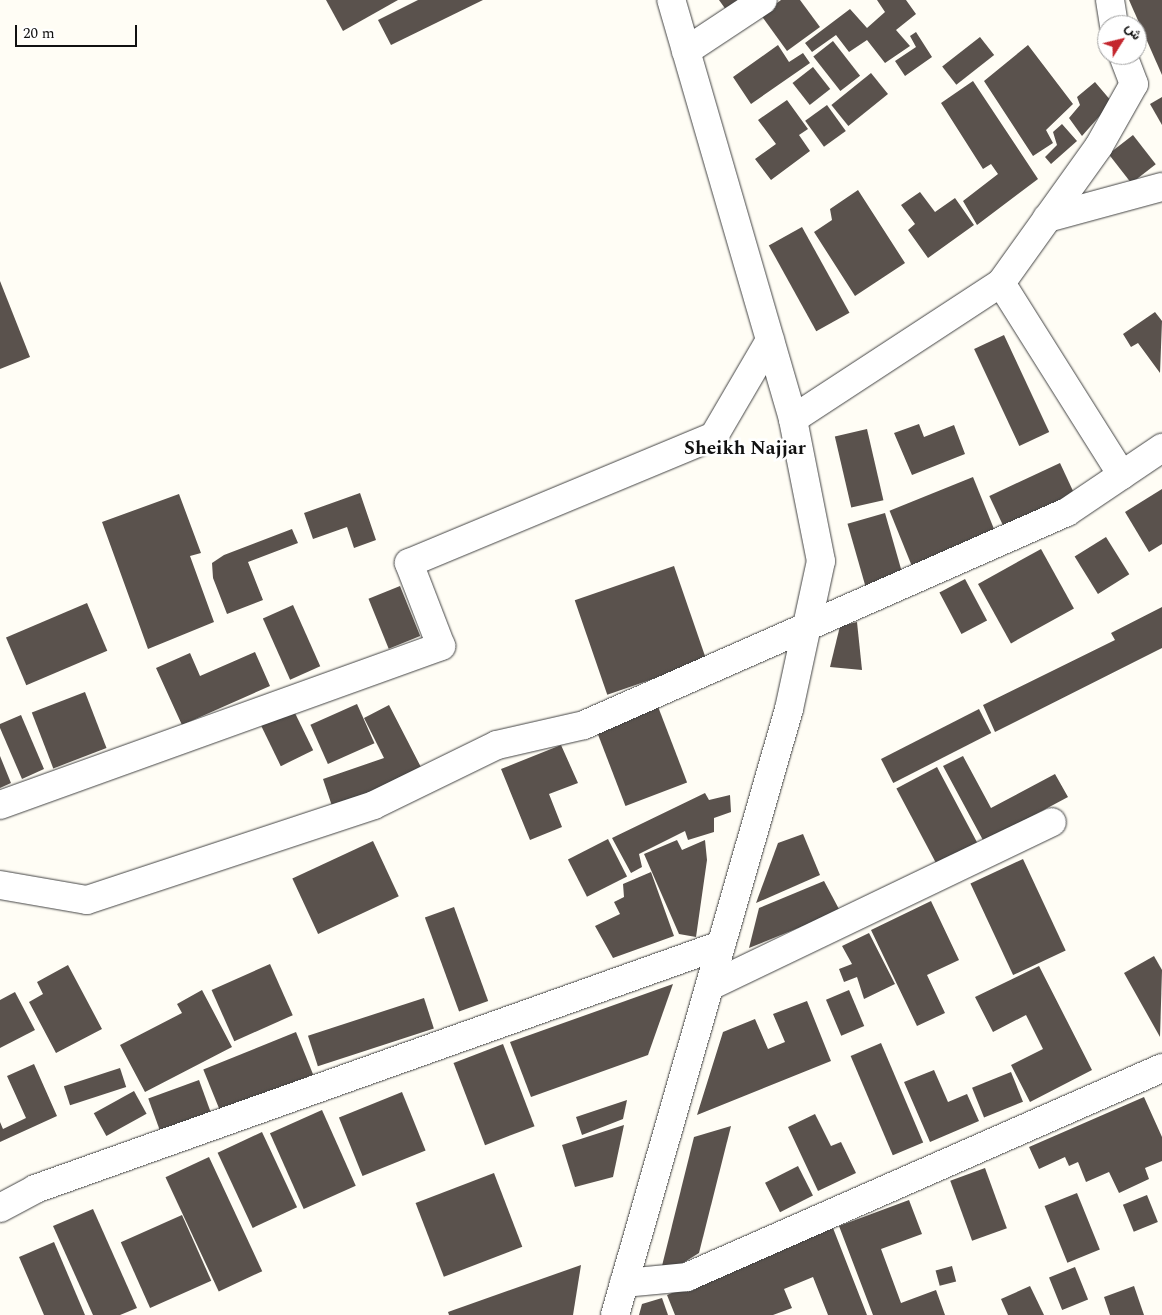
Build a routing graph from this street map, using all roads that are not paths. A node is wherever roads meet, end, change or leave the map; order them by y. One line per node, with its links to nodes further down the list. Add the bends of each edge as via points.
1 (671, 0): 5 (street)
2 (763, 0): 5 (street)
3 (1110, 0): 4 (street)
4 (1112, 15)
5 (686, 51): 10 (street)
6 (1127, 65): 8 (street, via 1134,84 1098,146)
7 (1162, 187): 8 (street)
8 (1047, 218): 9 (street)
9 (1001, 283): 11 (street); 13 (street)
10 (770, 340): 11 (street); 15 (street, via 714,436 409,563 441,646)
11 (792, 419): 14 (street, via 821,561)
12 (1162, 448): 13 (street)
13 (1122, 475): 14 (street, via 1067,512)
14 (807, 626): 17 (street, via 584,725 497,745 374,805 87,900); 18 (street, via 789,709)
15 (0, 805)
16 (1052, 822): 19 (street)
17 (0, 885)
18 (721, 946): 19 (street); 21 (street, via 35,1189)
19 (710, 986): 22 (street)
20 (1162, 1068): 22 (street, via 687,1277)
21 (0, 1208)
22 (624, 1283): 23 (street)
23 (615, 1315)

